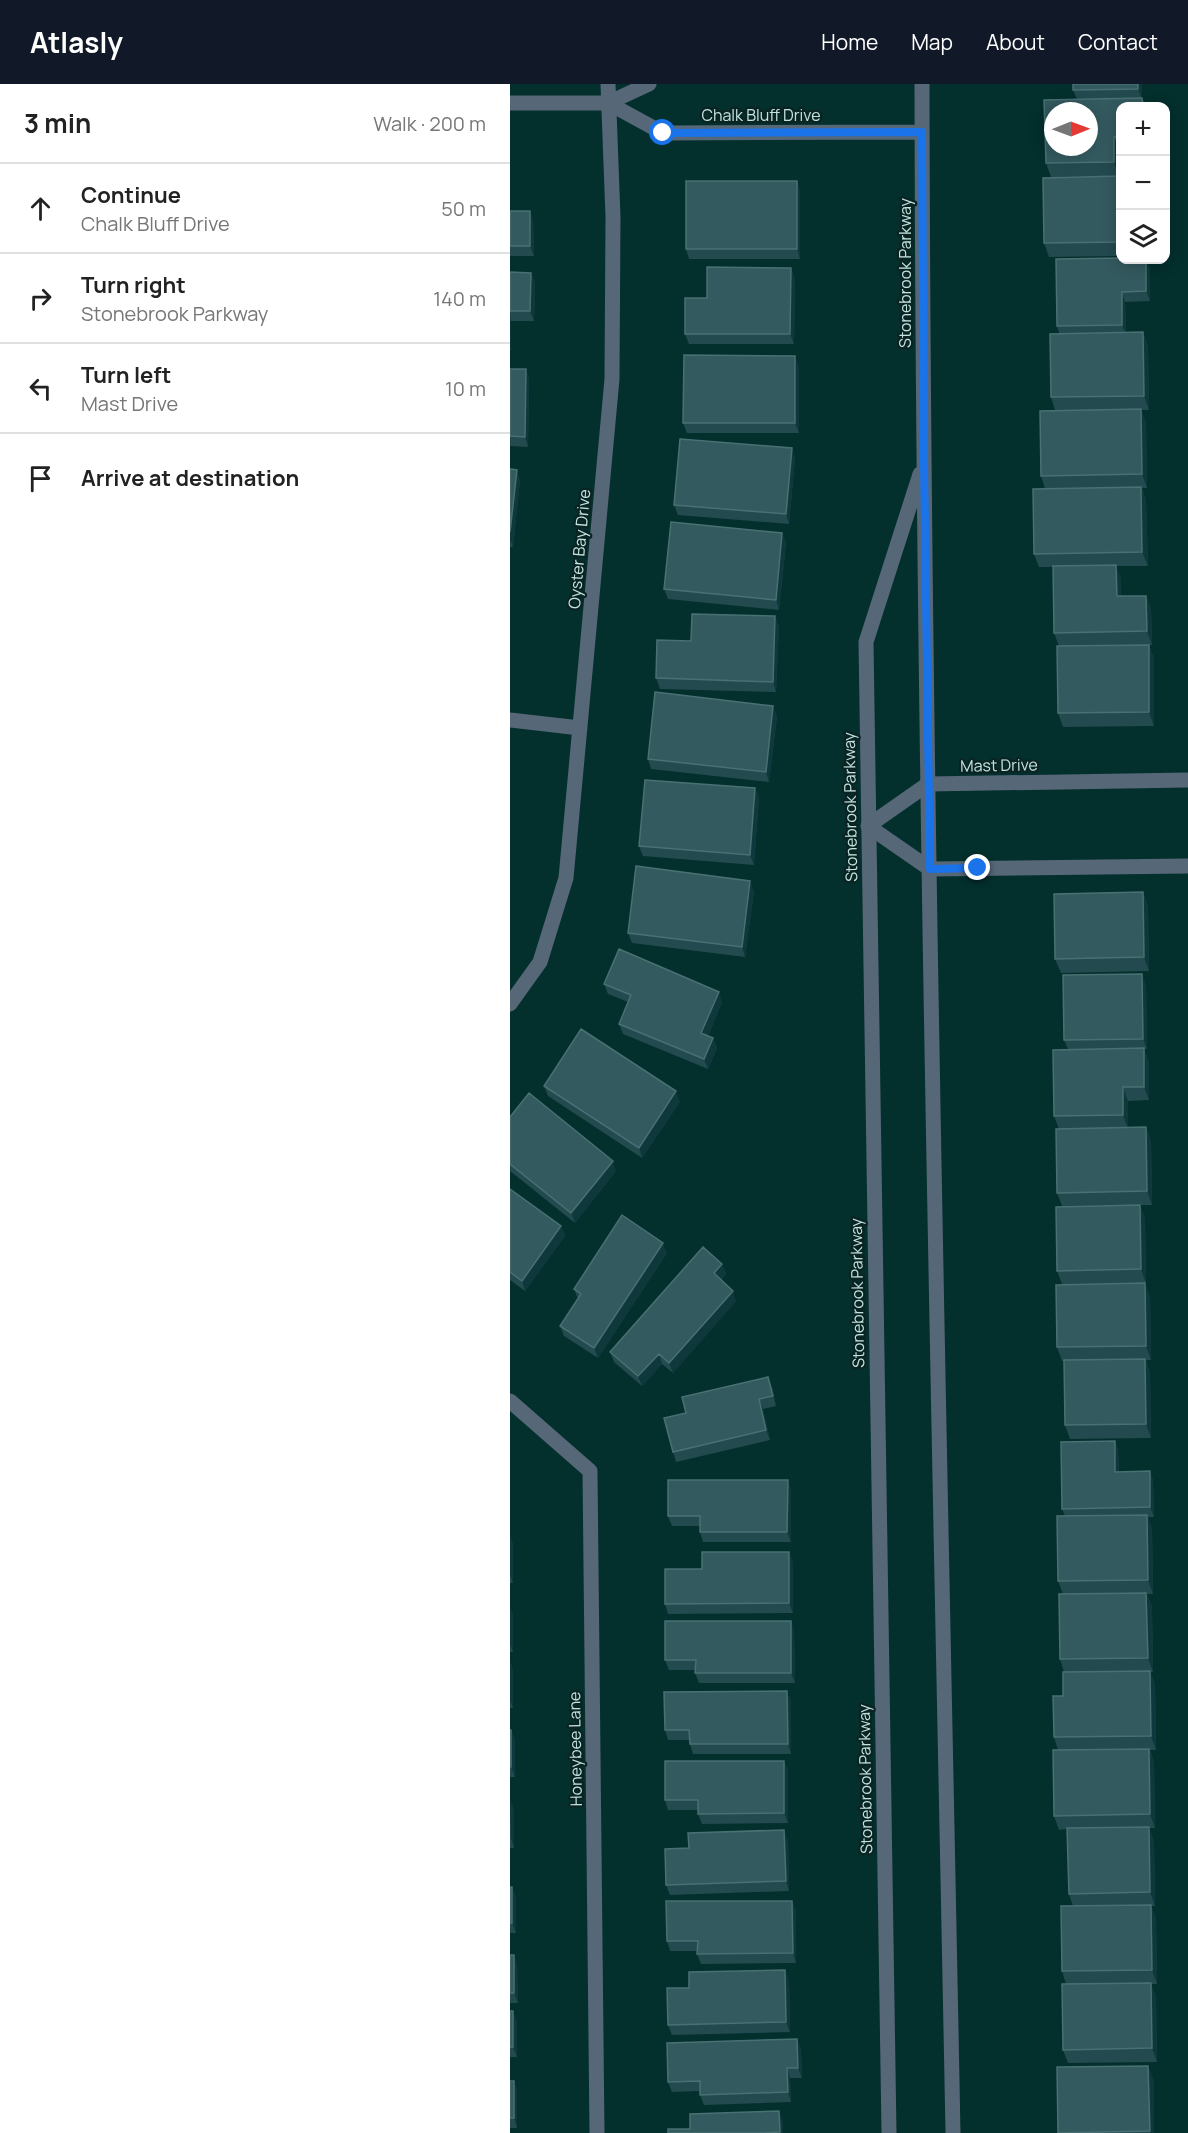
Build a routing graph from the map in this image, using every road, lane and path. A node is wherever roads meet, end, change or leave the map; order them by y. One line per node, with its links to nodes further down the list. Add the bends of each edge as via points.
1 (608, 84): 5 (street, Oyster Bay Drive)
2 (649, 84): 5 (street, Chalk Bluff Drive)
3 (922, 84): 6 (street, Stonebrook Parkway)
4 (510, 103): 5 (street, Chalk Bluff Drive)
5 (608, 103): 6 (street, Chalk Bluff Drive, via 663,133); 9 (street, Oyster Bay Drive, via 613,217 612,380)
6 (922, 132): 7 (street, Stonebrook Parkway)
7 (924, 462): 11 (street, Stonebrook Parkway); 12 (street, Stonebrook Parkway, via 866,642)
8 (510, 720): 9 (street)
9 (580, 728): 15 (street, Oyster Bay Drive, via 566,879 540,962)
10 (1188, 780): 11 (street, Mast Drive)
11 (928, 784): 12 (street); 14 (street, Stonebrook Parkway)
12 (868, 826): 14 (street); 18 (street, Stonebrook Parkway)
13 (1188, 866): 14 (street)
14 (930, 869): 19 (street, Stonebrook Parkway)
15 (510, 1004)
16 (510, 1401): 17 (street, Honeybee Lane, via 590,1471)
17 (597, 2133)
18 (889, 2133)
19 (953, 2133)

